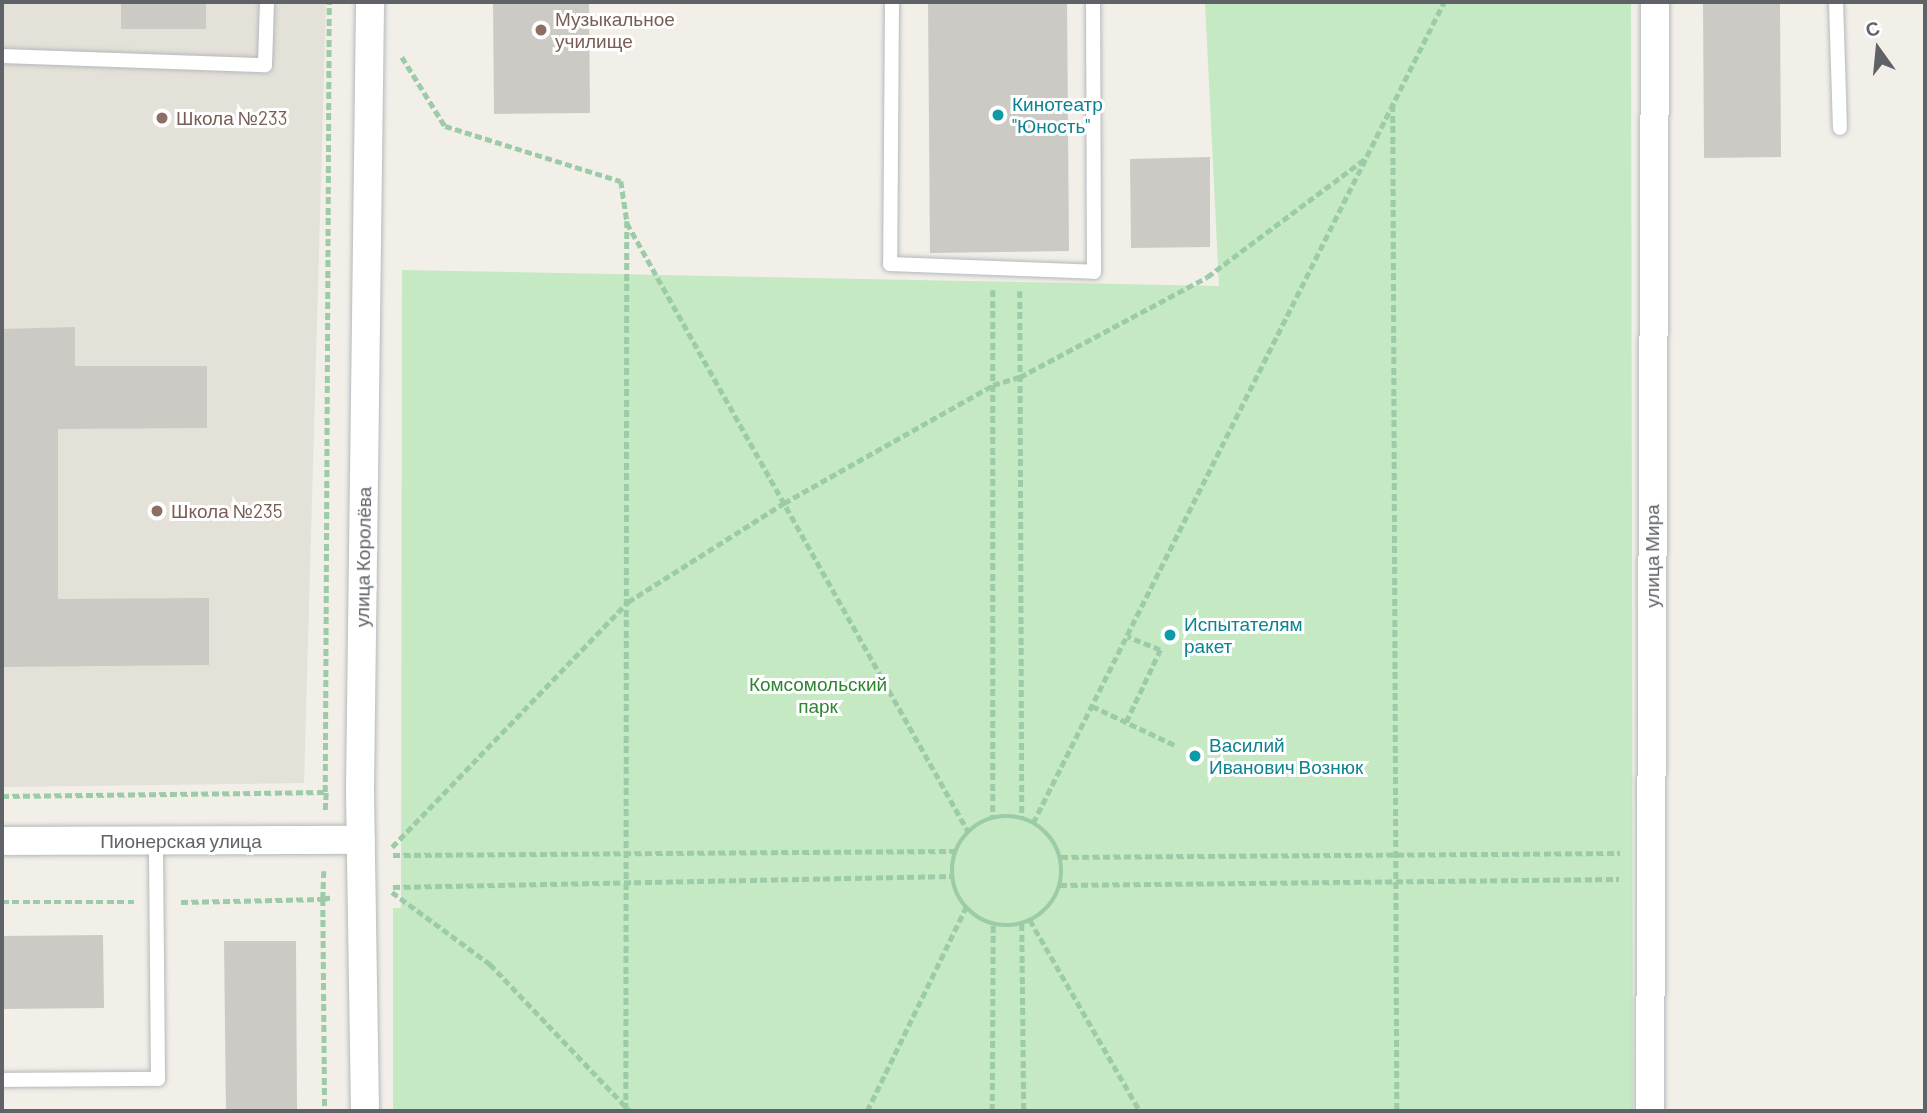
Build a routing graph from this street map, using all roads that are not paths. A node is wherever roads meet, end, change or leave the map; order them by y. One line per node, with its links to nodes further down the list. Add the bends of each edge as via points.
1 (267, 2): 7 (lane, via 265,65)
2 (370, 2): 10 (street, улица Королёва)
3 (892, 2): 4 (lane, via 890,264 1094,272)
4 (1093, 2)
5 (1655, 2): 14 (street, улица Мира)
6 (1836, 2): 8 (lane)
7 (2, 56)
8 (1840, 128)
9 (156, 840): 10 (street, Пионерская улица); 11 (street, Пионерская улица); 12 (lane, via 158,1079)
10 (361, 840): 13 (street, улица Королёва)
11 (2, 842)
12 (2, 1080)
13 (365, 1111)
14 (1650, 1111)

